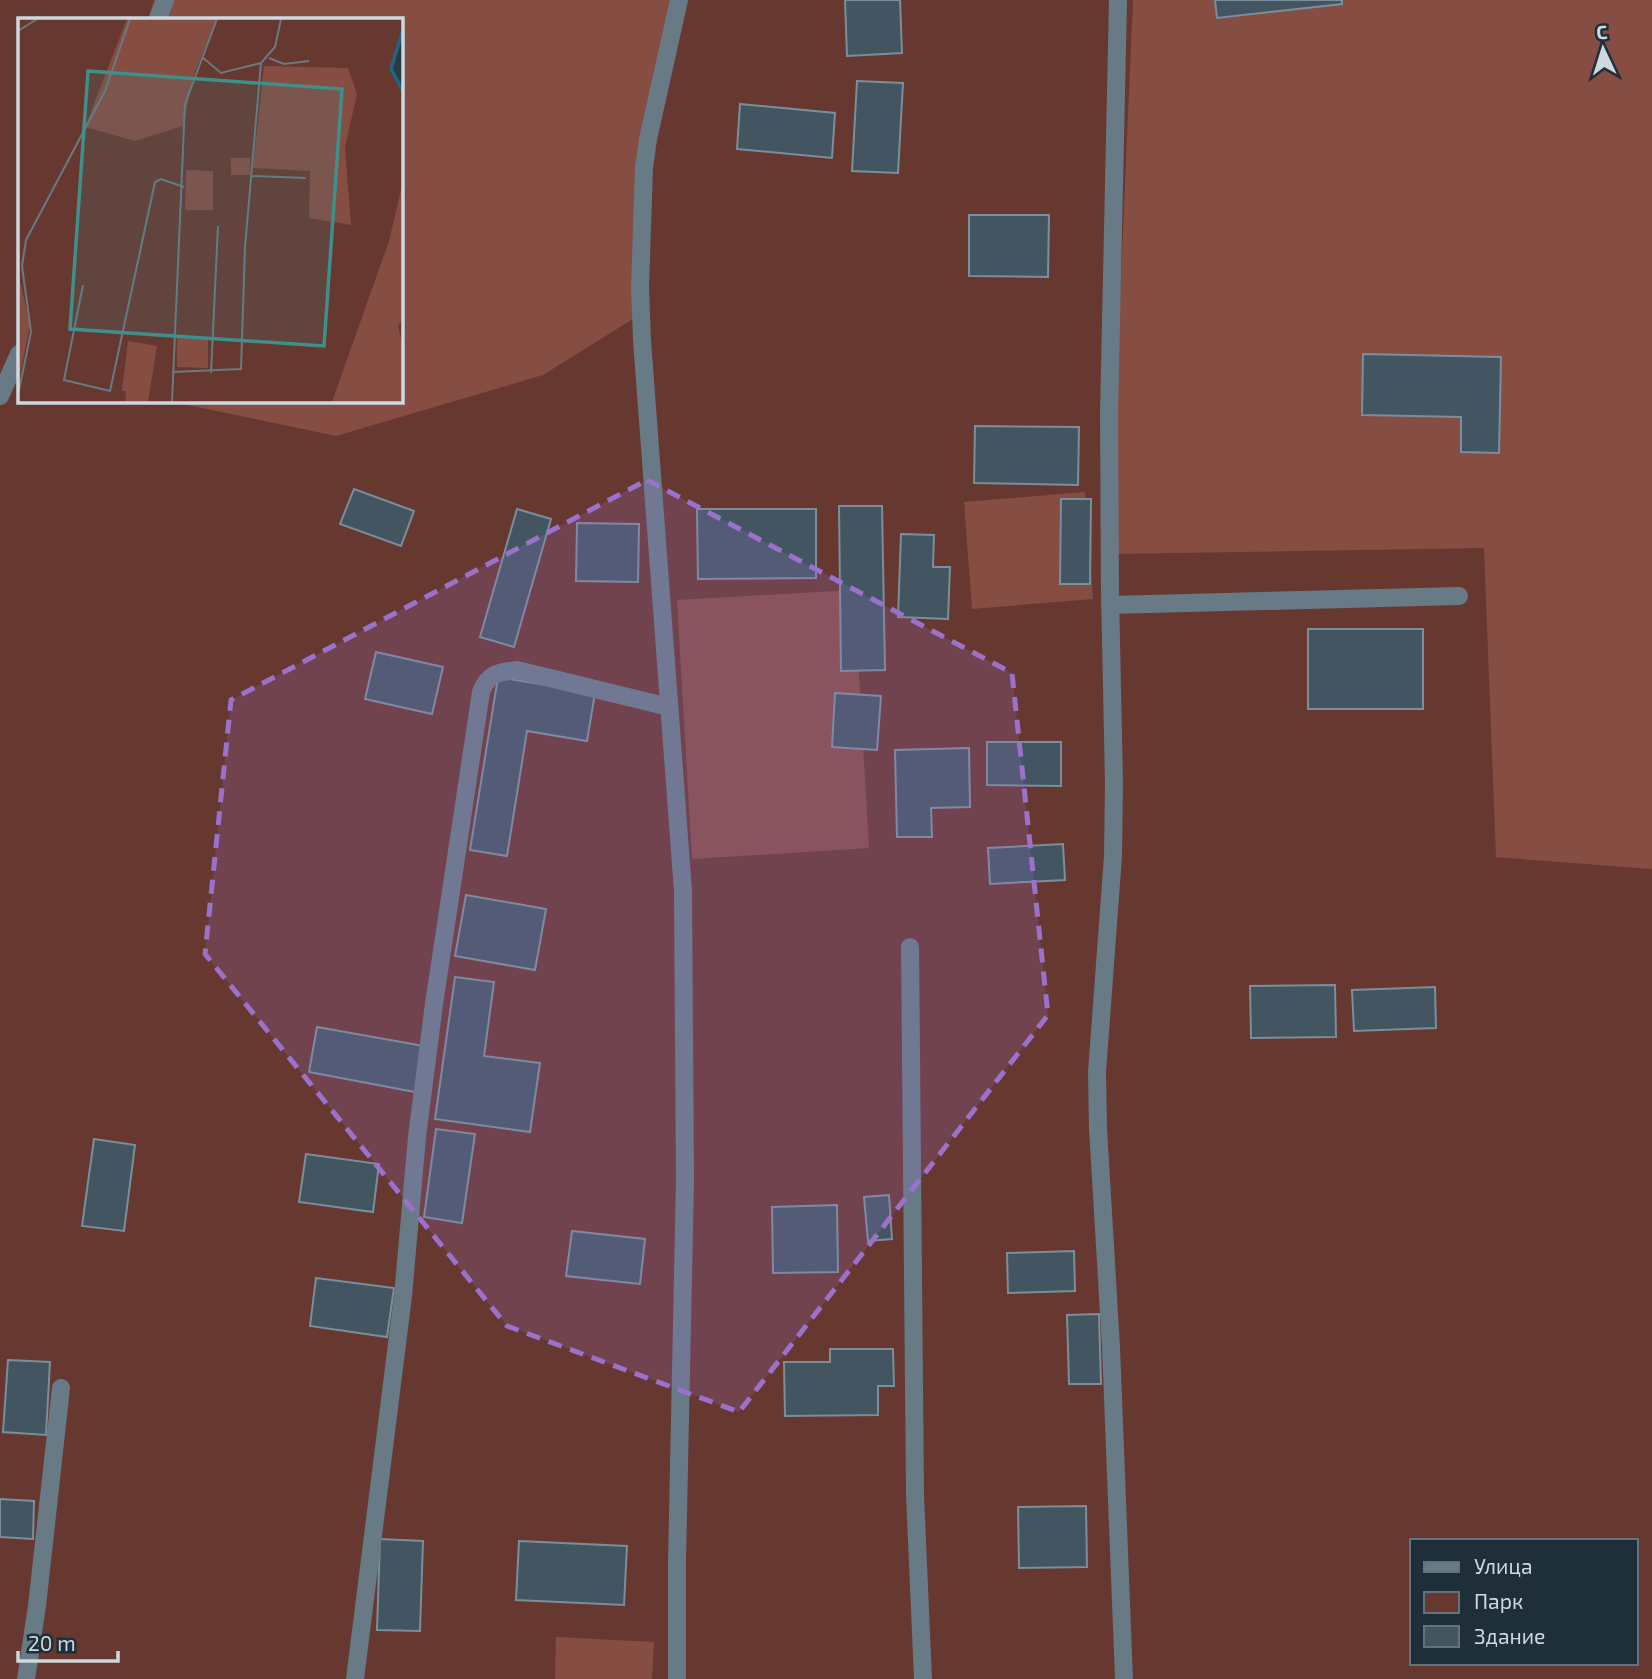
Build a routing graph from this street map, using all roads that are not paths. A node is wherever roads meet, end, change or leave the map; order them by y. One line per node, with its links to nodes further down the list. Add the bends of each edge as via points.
1 (165, 0): 4 (street)
2 (679, 0): 9 (street, via 644,168 640,287)
3 (1118, 0): 8 (street, via 1109,414)
4 (158, 18)
5 (18, 357): 6 (street)
6 (0, 396)
7 (1459, 596): 8 (street)
8 (1110, 604): 16 (street, via 1113,856 1097,1102)
9 (669, 707): 13 (street, via 517,670 502,671 483,685 434,1004); 14 (street, via 684,948)
10 (910, 947): 15 (street, via 915,1495)
11 (61, 1388): 12 (street)
12 (26, 1679)
13 (355, 1679)
14 (677, 1679)
15 (923, 1679)
16 (1124, 1679)

